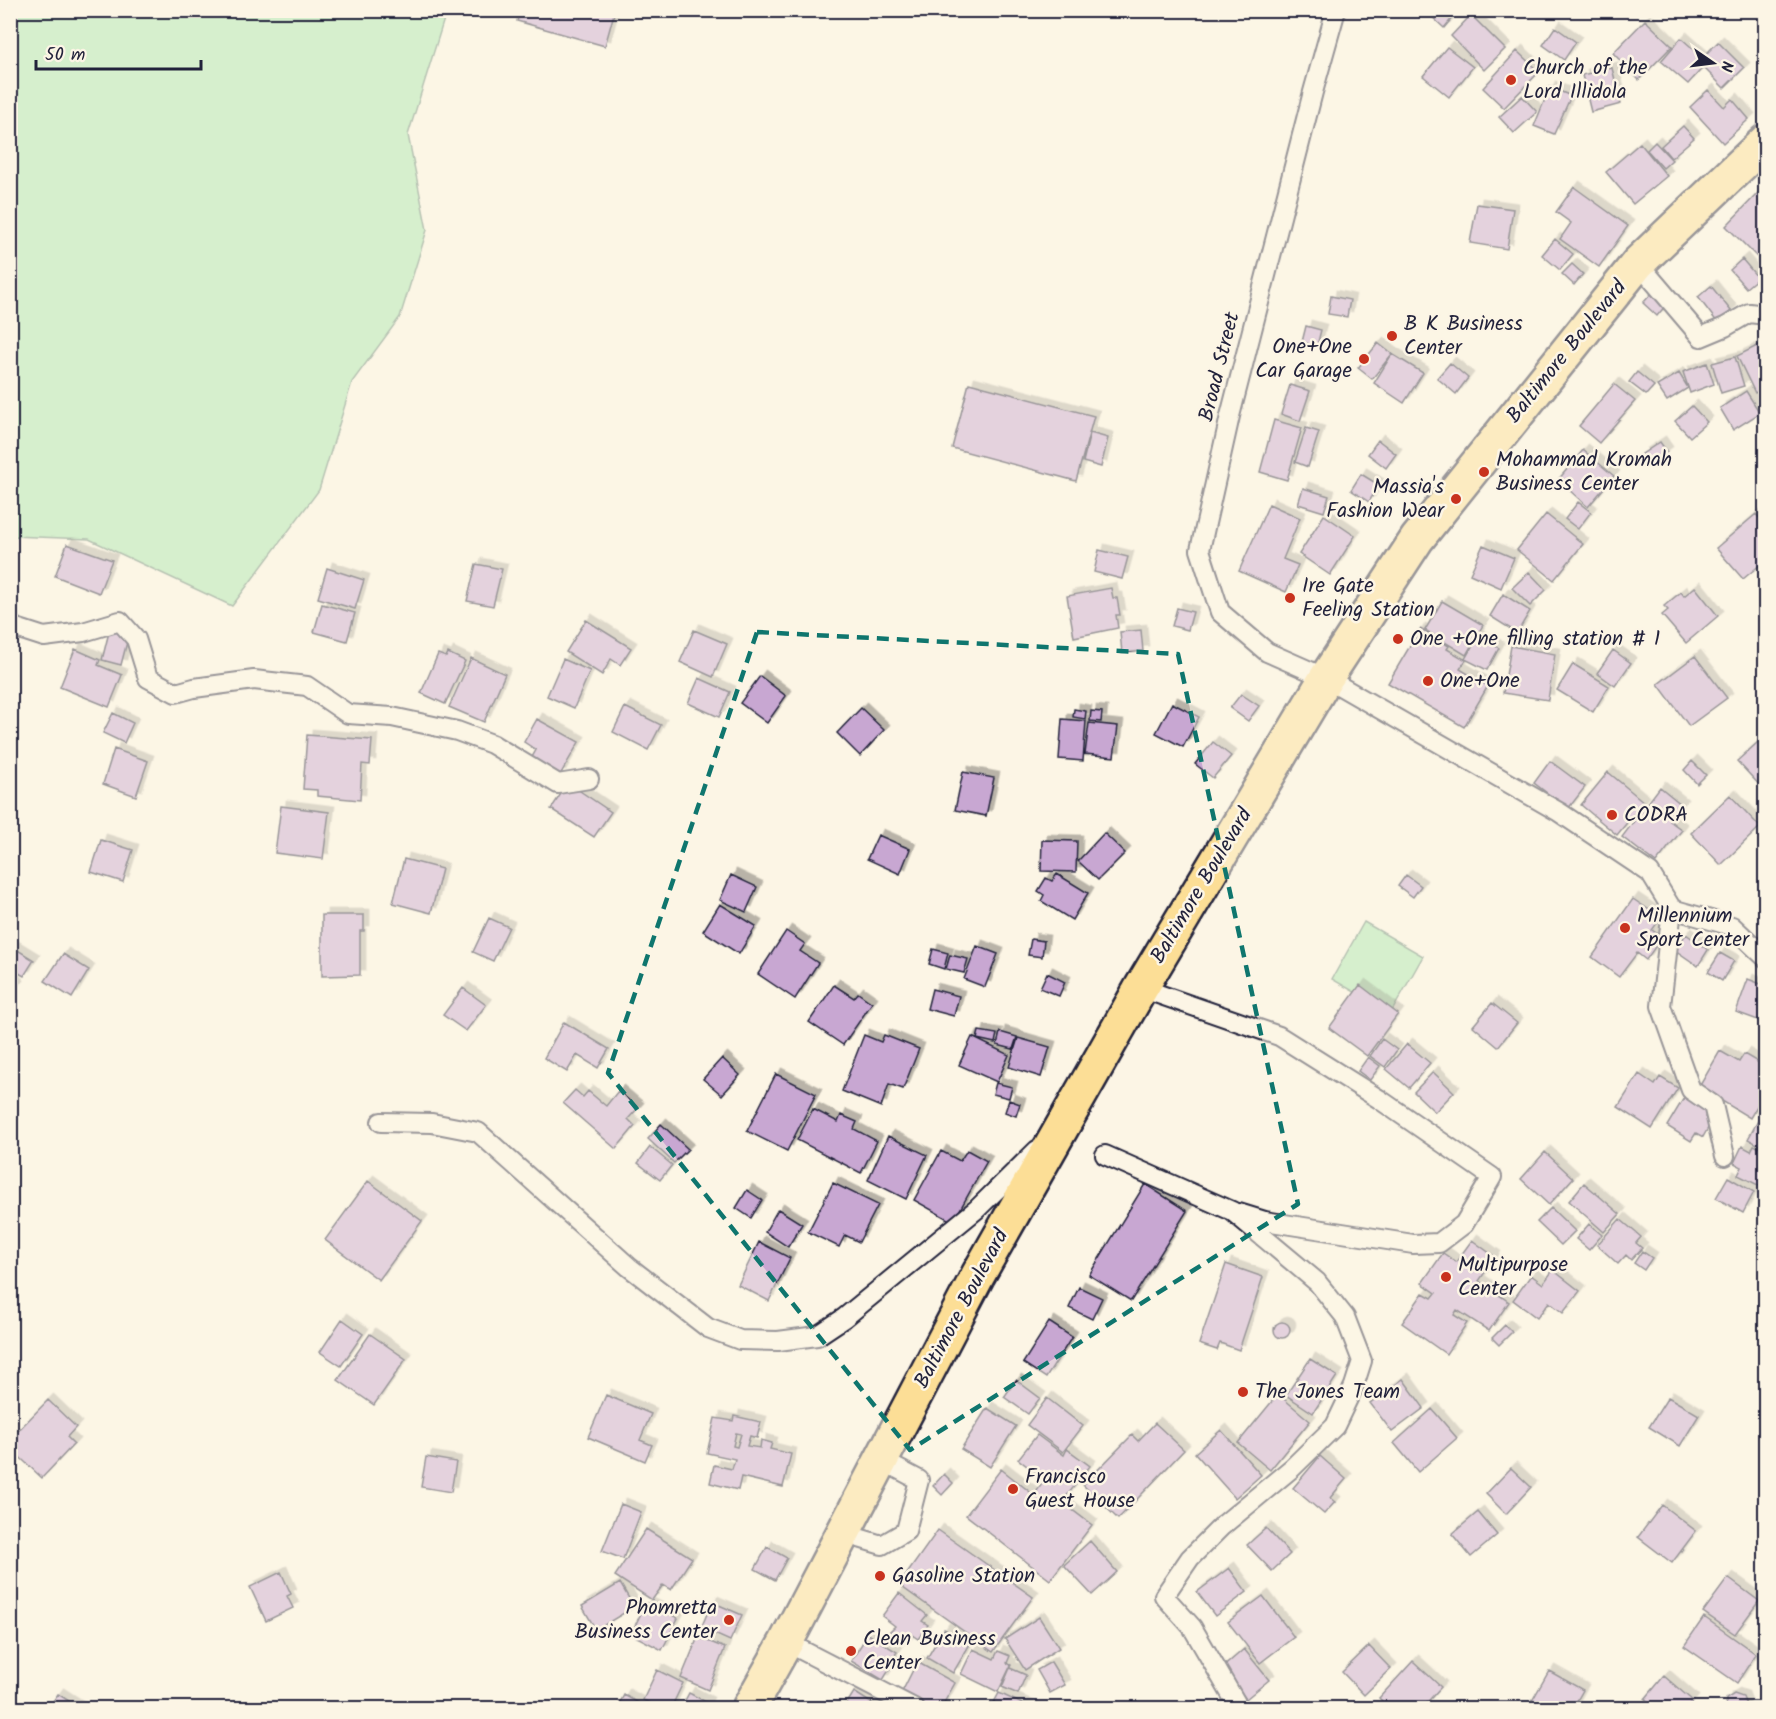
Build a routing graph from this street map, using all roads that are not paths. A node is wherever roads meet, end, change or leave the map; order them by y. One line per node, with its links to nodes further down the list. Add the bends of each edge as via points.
1 (1336, 10): 6 (street, Broad Street, via 1230,416 1200,550 1220,612 1267,652)
2 (1766, 141): 3 (highway, Baltimore Boulevard)
3 (1638, 263): 4 (street, via 1701,337 1749,313); 6 (highway, Baltimore Boulevard, via 1417,539)
4 (1766, 315)
5 (10, 626): 7 (street, via 44,637 83,632 120,621 136,639 148,678 176,693 254,680 307,686 348,714 392,717 457,731 492,744 558,784)
6 (1326, 678): 8 (street, Broad Street, via 1559,812 1650,873); 10 (highway, Baltimore Boulevard)
7 (589, 779)
8 (1672, 909): 9 (street, via 1731,926); 14 (street, via 1661,1006 1691,1090 1713,1105)
9 (1766, 958)
10 (1141, 988): 12 (highway, Baltimore Boulevard); 15 (street, via 1280,1036 1492,1177 1464,1224 1439,1243 1413,1244 1265,1221)
11 (381, 1122): 12 (street, via 432,1123 478,1132 629,1267 708,1328 740,1340 778,1341 817,1336 844,1317 977,1209)
12 (1064, 1123): 16 (highway, Baltimore Boulevard, via 978,1275)
13 (1105, 1155): 15 (street)
14 (1725, 1156)
15 (1232, 1210): 21 (street, via 1317,1282 1345,1317 1362,1361 1335,1426 1222,1526 1191,1558 1164,1596 1192,1627)
16 (881, 1460): 17 (highway, Baltimore Boulevard); 17 (street, via 919,1480 906,1531 882,1545)
17 (842, 1533): 18 (highway, Baltimore Boulevard)
18 (786, 1642): 19 (highway, Baltimore Boulevard); 20 (street)
19 (749, 1708)
20 (914, 1708)
21 (1239, 1708)

